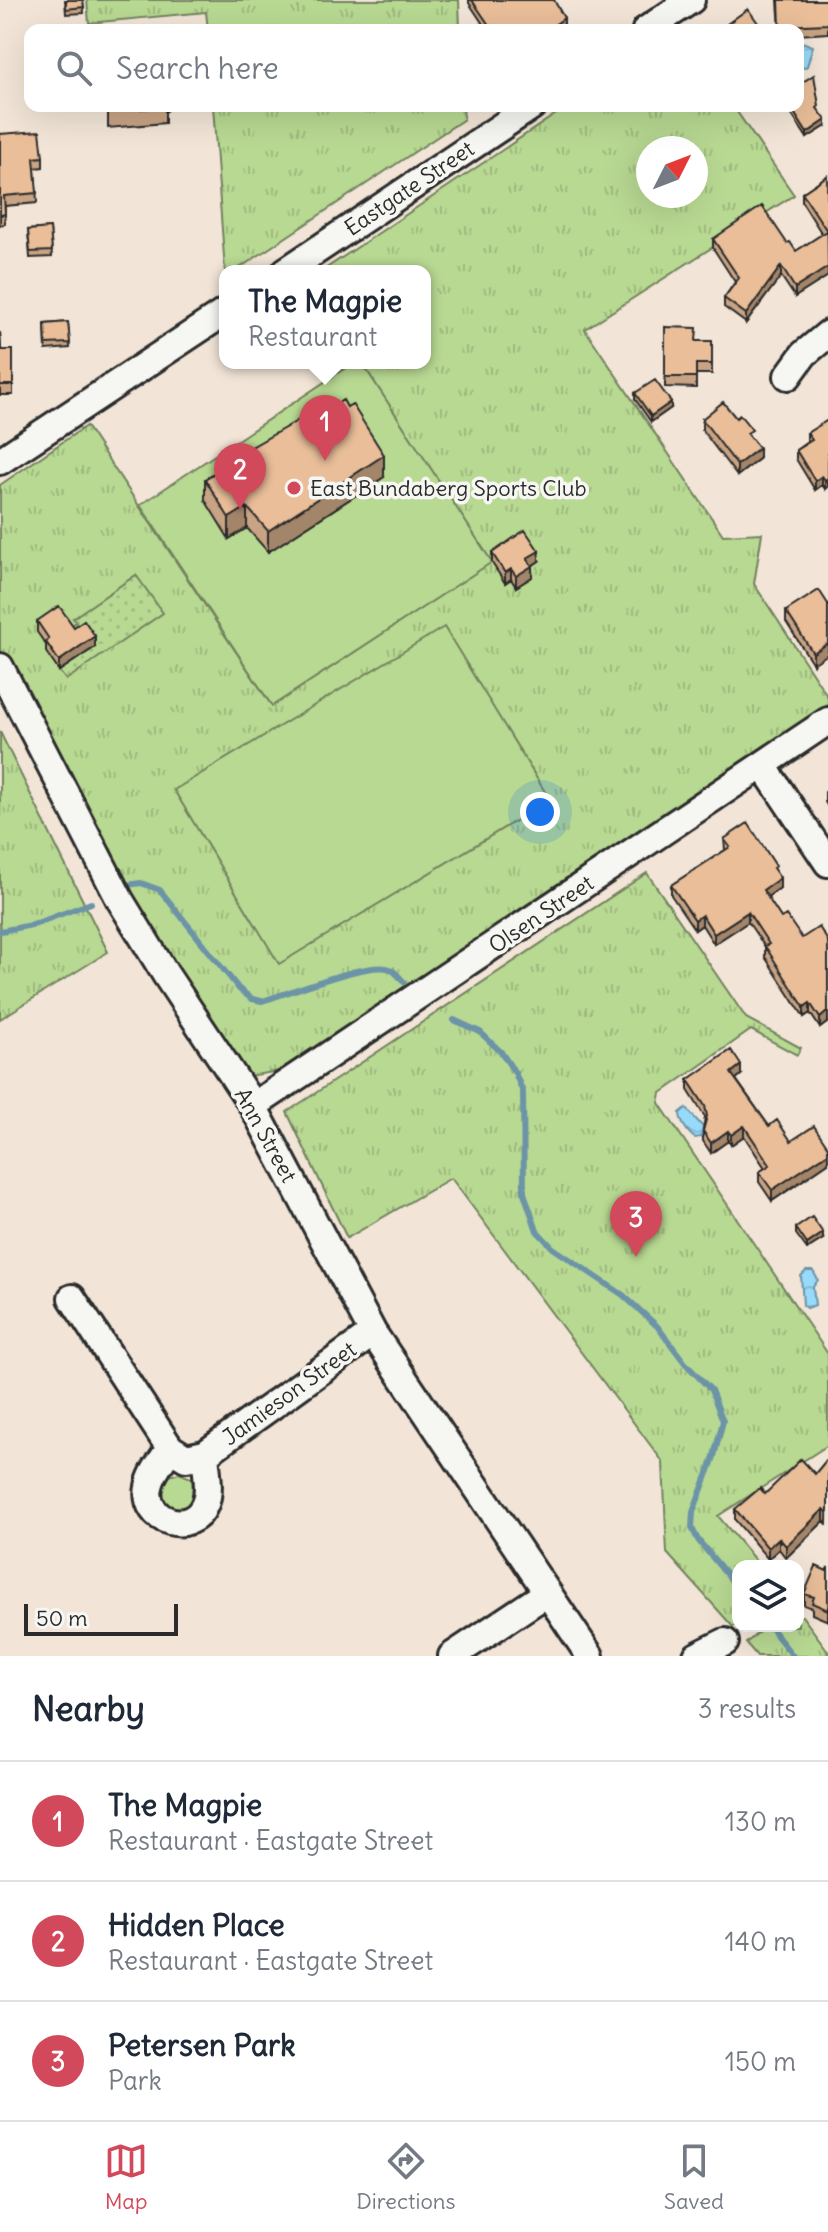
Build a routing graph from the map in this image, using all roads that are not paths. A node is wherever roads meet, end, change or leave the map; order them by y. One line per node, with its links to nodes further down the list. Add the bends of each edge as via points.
1 (691, 0): 2 (street)
2 (655, 24)
3 (523, 112): 4 (street, Eastgate Street)
4 (295, 265)
5 (219, 316): 8 (street)
6 (828, 334): 7 (street)
7 (788, 376)
8 (0, 461)
9 (0, 667): 13 (street, Ann Street, via 120,900)
10 (828, 721): 11 (street, Olsen Street)
11 (763, 766): 12 (street); 13 (street, Olsen Street)
12 (828, 863)
13 (253, 1106): 15 (street, Ann Street)
14 (72, 1298): 16 (street)
15 (373, 1333): 17 (street, Jamieson Street); 18 (street, Ann Street)
16 (170, 1448): 17 (street, Jamieson Street, via 186,1458); 17 (street, Jamieson Street, via 148,1492 153,1510 168,1522 188,1521 204,1509)
17 (205, 1454)
18 (547, 1593): 20 (street); 21 (street, Ann Street)
19 (725, 1642): 22 (street)
20 (452, 1656)
21 (590, 1656)
22 (697, 1656)

